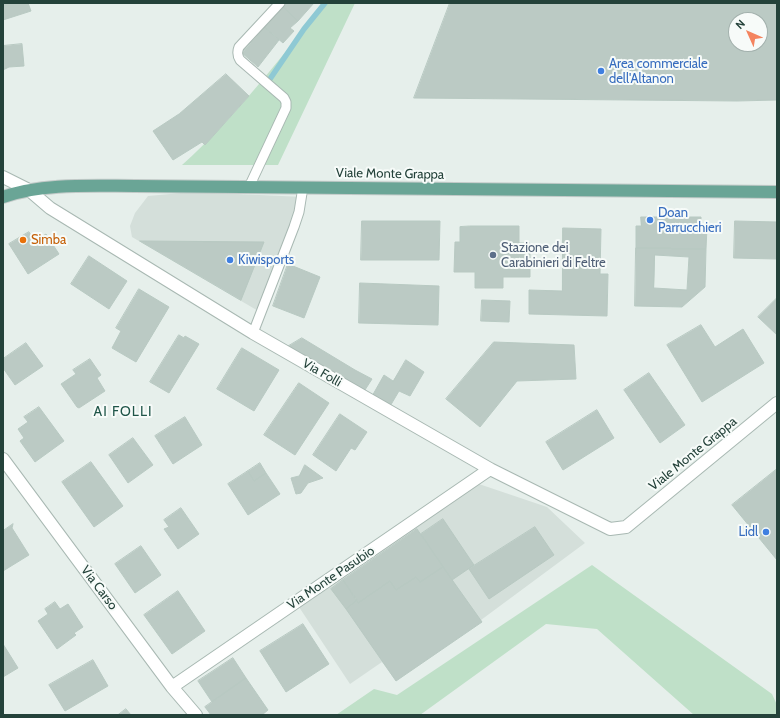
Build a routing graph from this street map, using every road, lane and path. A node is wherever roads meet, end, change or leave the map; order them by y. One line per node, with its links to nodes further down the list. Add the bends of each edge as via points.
1 (280, 3): 3 (lane, via 237,52 240,60 286,102 286,108)
2 (3, 178): 5 (street, Via Folli)
3 (249, 187): 4 (main road, Viale Monte Grappa); 5 (main road, Viale Monte Grappa, via 84,186)
4 (303, 187): 6 (main road, Viale Monte Grappa); 8 (lane, via 294,227)
5 (29, 190): 7 (main road, Viale Monte Grappa); 8 (street, Via Folli, via 50,208)
6 (777, 192)
7 (3, 197)
8 (253, 333): 11 (street, Via Folli)
9 (777, 403): 12 (street, Viale Monte Grappa)
10 (3, 459): 13 (street, Via Carso)
11 (490, 469): 12 (street, Via Folli, via 610,530); 13 (street, Via Monte Pasubio)
12 (626, 527)
13 (172, 687): 14 (street, Via Carso)
14 (196, 715)

